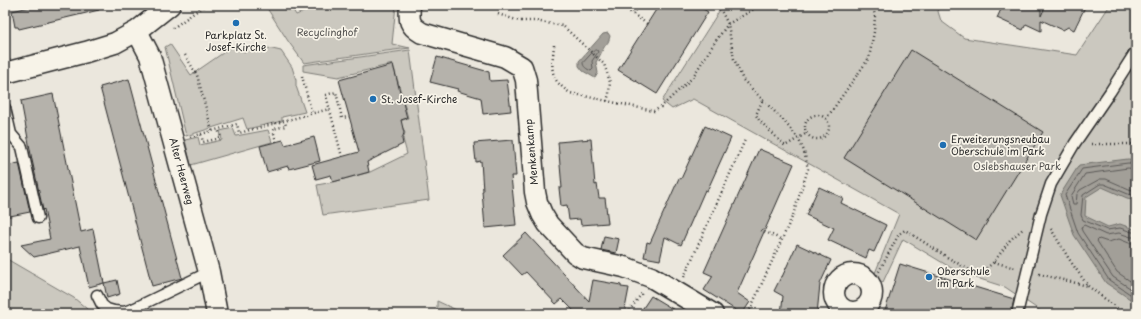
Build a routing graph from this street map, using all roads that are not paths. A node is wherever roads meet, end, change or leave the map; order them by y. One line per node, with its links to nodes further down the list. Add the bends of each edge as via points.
1 (170, 5): 3 (street)
2 (410, 5): 12 (street, Menkenkamp, via 409,19 414,28 422,33 505,57 522,67 526,80 537,202 548,224 571,249 583,258 624,267 651,277)
3 (137, 32): 5 (street, via 86,52); 8 (street, Alter Heerweg, via 150,56)
4 (1136, 51): 13 (lane, via 1051,184 1041,214)
5 (5, 73)
6 (5, 108): 7 (lane, via 11,134 22,147)
7 (38, 218)
8 (209, 272): 9 (lane, via 124,312 107,309); 11 (street, Alter Heerweg)
9 (97, 295)
10 (854, 313): 10 (street, via 842,309 834,296 837,284 847,275 859,276 871,288 870,301)
11 (217, 314)
12 (712, 314)
13 (1017, 314)

